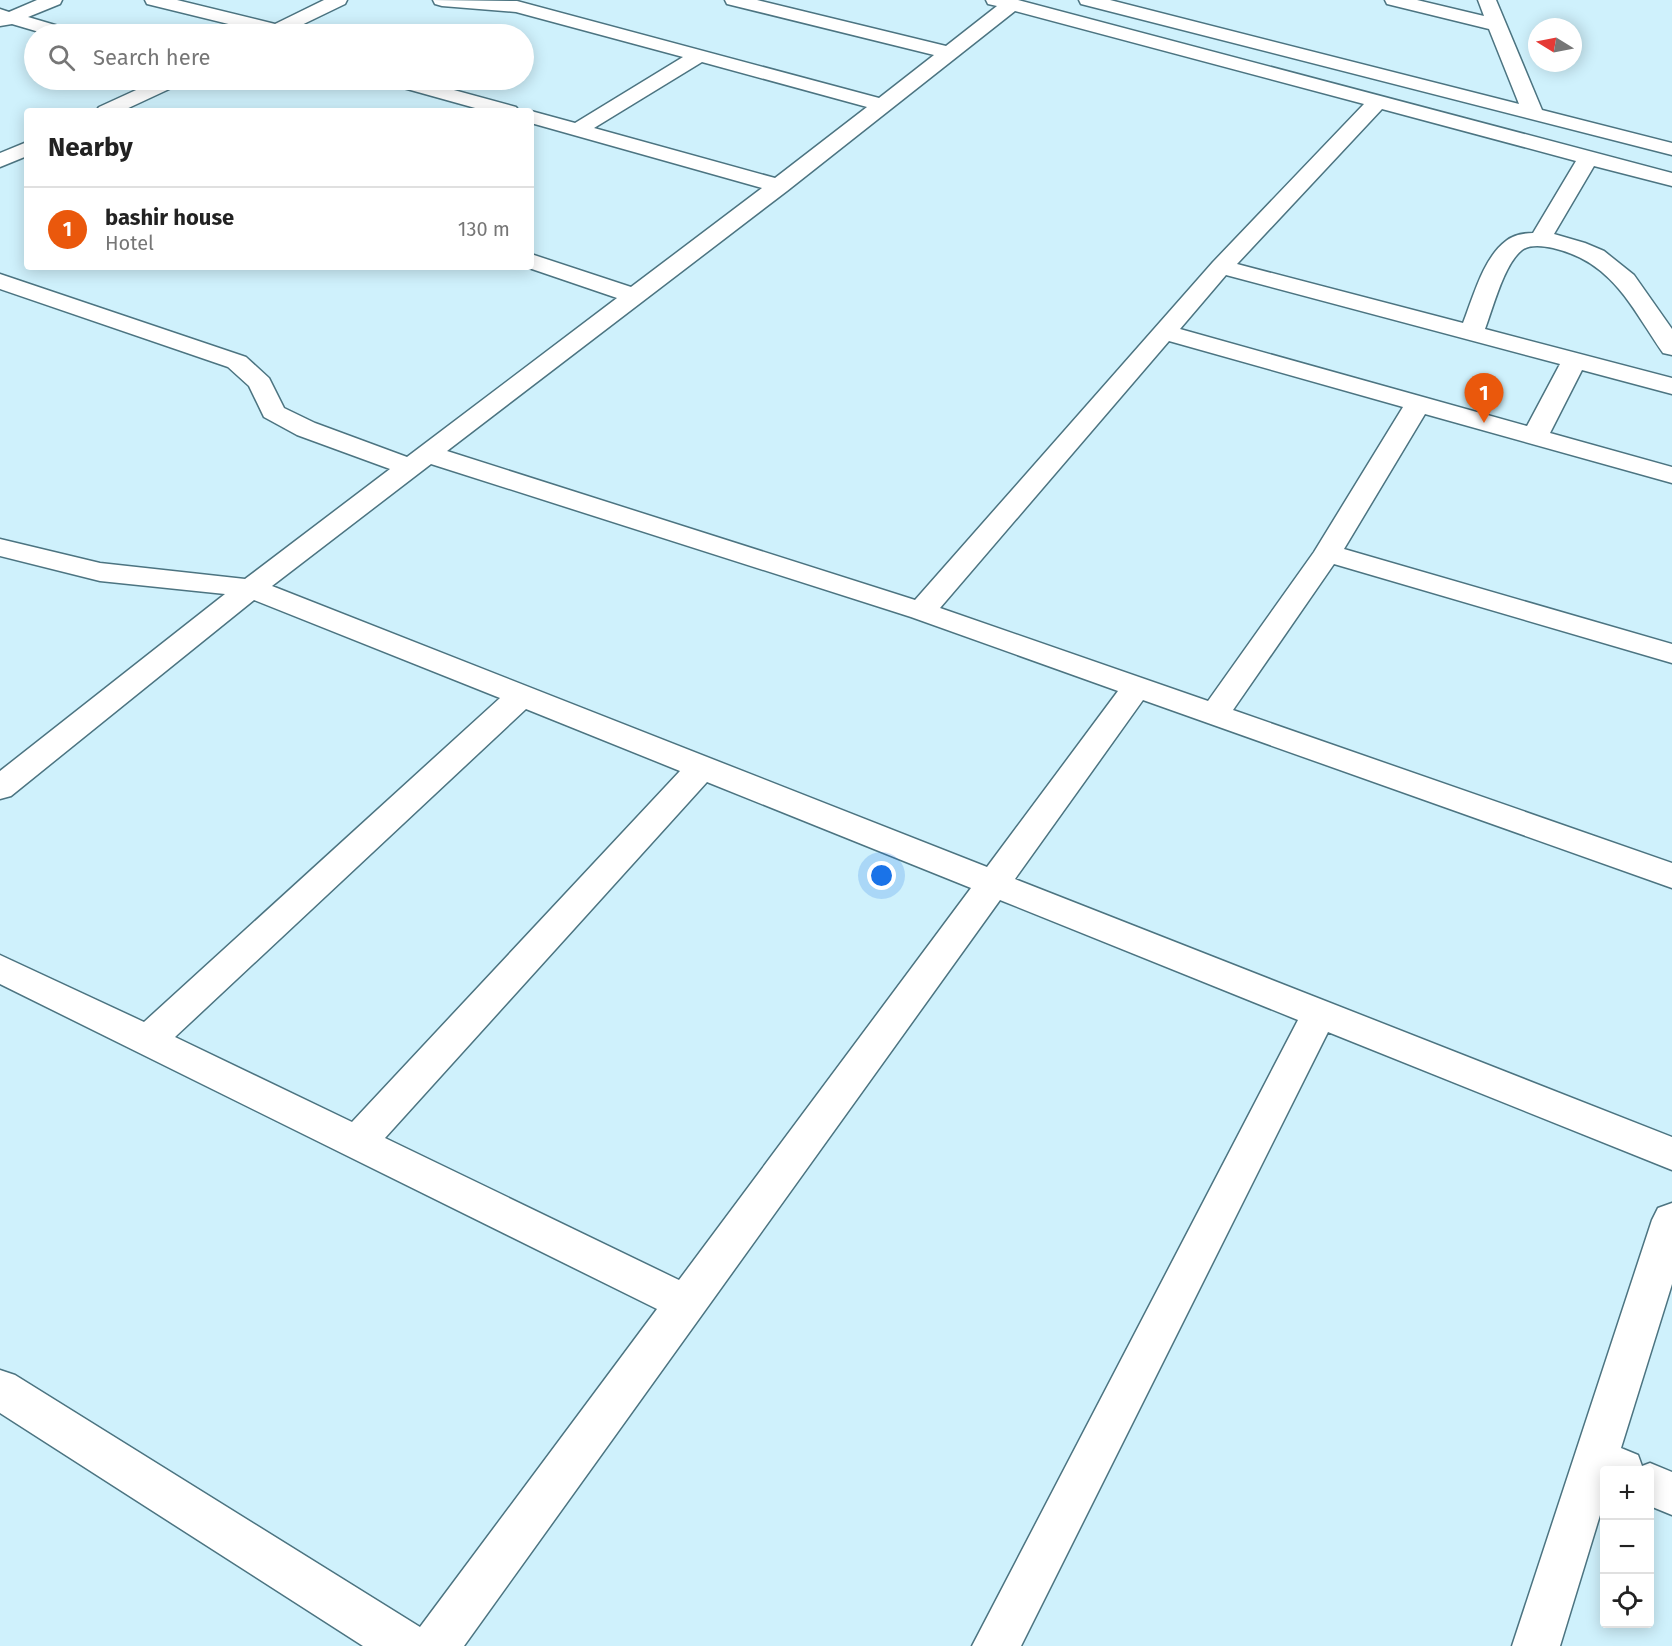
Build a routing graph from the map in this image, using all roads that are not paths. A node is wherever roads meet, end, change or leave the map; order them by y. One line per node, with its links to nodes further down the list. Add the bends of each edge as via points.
1 (53, 0): 12 (street)
2 (154, 0): 15 (street)
3 (338, 0): 16 (street)
4 (442, 0): 11 (street, via 496,4)
5 (561, 0): 11 (street)
6 (734, 0): 18 (street)
7 (1395, 0): 17 (street)
8 (1487, 0): 17 (street)
9 (1098, 1): 13 (street); 26 (street)
10 (1003, 2): 13 (street); 18 (street)
11 (536, 13): 19 (street)
12 (4, 19): 14 (street)
13 (1068, 19): 22 (street)
14 (25, 24)
15 (243, 24)
16 (289, 24)
17 (1498, 25): 26 (street)
18 (949, 53): 23 (street)
19 (699, 56): 23 (street); 28 (street)
20 (151, 90): 24 (street)
21 (432, 90): 25 (street)
22 (1379, 101): 31 (street); 37 (street)
23 (883, 105): 34 (street)
24 (112, 108)
25 (498, 108)
26 (1533, 113): 30 (street)
27 (534, 118): 28 (street)
28 (577, 130): 34 (street)
29 (24, 149): 32 (street)
30 (1672, 149)
31 (1588, 158): 33 (street); 35 (street)
32 (0, 161)
33 (1672, 180)
34 (779, 186): 39 (street)
35 (1540, 238): 41 (street, via 1514,245 1504,256); 42 (street, via 1582,248 1604,260 1631,283)
36 (534, 262): 39 (street)
37 (1221, 267): 40 (street); 41 (street)
38 (0, 281): 47 (street, via 237,362 264,386 273,412 306,429)
39 (635, 296): 47 (street)
40 (1166, 333): 45 (street); 52 (street)
41 (1471, 333): 43 (street)
42 (1672, 348)
43 (1575, 361): 44 (street); 46 (street)
44 (1672, 386)
45 (1417, 405): 46 (street); 50 (street)
46 (1535, 437): 48 (street)
47 (419, 461): 51 (street); 52 (street)
48 (1672, 475)
49 (0, 547): 51 (street, via 100,572)
50 (1327, 553): 53 (street); 56 (street)
51 (251, 588): 55 (street); 58 (street)
52 (921, 611): 54 (street)
53 (1672, 654)
54 (1138, 686): 56 (street); 60 (street)
55 (521, 696): 57 (street); 63 (street)
56 (1214, 715): 59 (street)
57 (701, 769): 60 (street); 64 (street)
58 (0, 788)
59 (1672, 876)
60 (994, 886): 62 (street); 67 (street)
61 (0, 968): 63 (street)
62 (1319, 1014): 65 (street); 74 (street)
63 (148, 1041): 64 (street)
64 (357, 1143): 67 (street)
65 (1672, 1154)
66 (1672, 1220): 69 (street)
67 (687, 1304): 73 (street)
68 (0, 1389): 72 (street)
69 (1609, 1464): 75 (street)
70 (1654, 1486): 71 (street)
71 (1672, 1494)
72 (406, 1646)
73 (435, 1646)
74 (996, 1646)
75 (1536, 1646)

